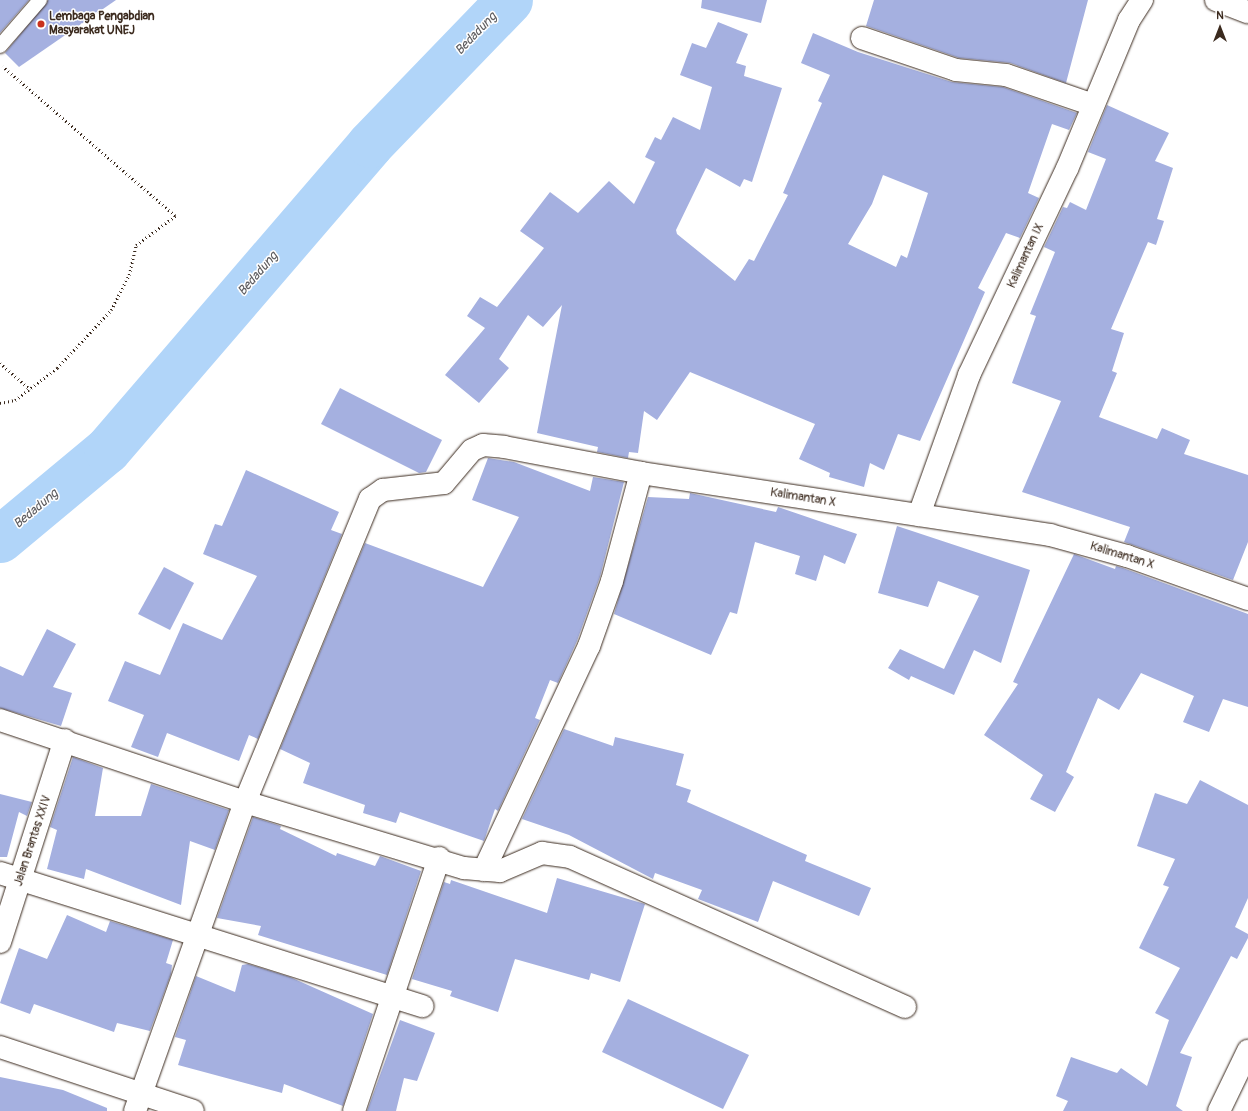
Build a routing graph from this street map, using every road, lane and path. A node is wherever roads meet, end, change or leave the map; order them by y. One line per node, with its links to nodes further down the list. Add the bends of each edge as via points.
1 (40, 0): 6 (lane)
2 (1142, 0): 8 (street, Kalimantan IX, via 1129,20)
3 (1216, 0): 4 (street)
4 (1248, 12)
5 (862, 38): 8 (street, via 956,70 1006,75)
6 (0, 46)
7 (0, 64): 10 (path, via 175,216 136,245 129,275 111,310 57,368)
8 (1093, 105): 13 (street, Kalimantan IX, via 969,375)
9 (0, 363): 10 (path)
10 (30, 389): 11 (path, via 15,400)
11 (0, 403)
12 (641, 474): 13 (street, Kalimantan X); 17 (street, Kalimantan X, via 483,445 472,450 444,483 390,489 370,499); 19 (street, via 612,581 589,646)
13 (919, 515): 14 (street, Kalimantan X, via 1050,535 1127,556)
14 (1248, 599)
15 (0, 720): 16 (street)
16 (65, 740): 17 (street); 21 (street, Jalan Brantas XXIV)
17 (245, 802): 18 (street); 22 (street)
18 (438, 858): 19 (street); 24 (street)
19 (484, 870): 26 (street, via 510,869 542,854 570,857)
20 (0, 873): 21 (street)
21 (21, 879): 22 (street); 23 (street, Jalan Brantas XXIV)
22 (196, 935): 24 (street); 29 (street)
23 (0, 942)
24 (393, 996): 25 (street); 31 (street)
25 (423, 1006)
26 (905, 1007)
27 (0, 1047): 29 (street)
28 (1248, 1051): 32 (street)
29 (137, 1103): 30 (street)
30 (193, 1111)
31 (354, 1111)
32 (1219, 1111)

